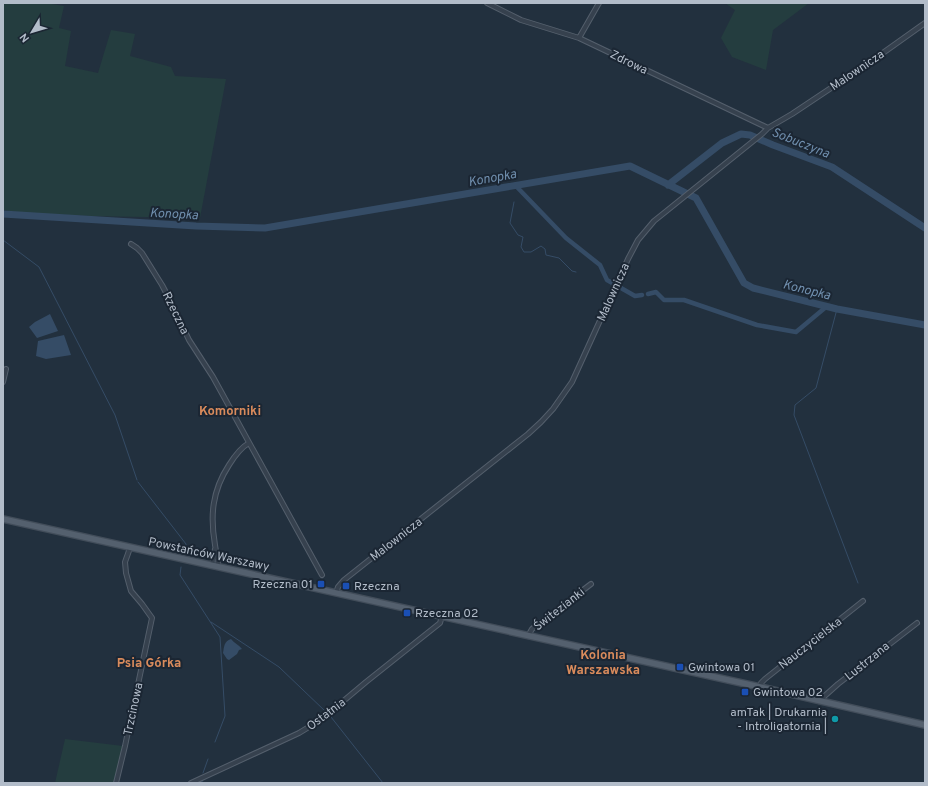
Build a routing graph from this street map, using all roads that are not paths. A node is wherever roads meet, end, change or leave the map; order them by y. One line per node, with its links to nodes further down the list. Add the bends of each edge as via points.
1 (487, 3): 4 (street, Zdrowa, via 521,20)
2 (599, 3): 4 (street)
3 (925, 23): 5 (street, Malownicza)
4 (579, 38): 5 (street, Zdrowa)
5 (768, 128): 15 (street, Malownicza, via 654,221 638,240 574,378 564,395 541,422 344,580)
6 (131, 244): 9 (street, Rzeczna, via 142,253 162,285 189,340 213,377)
7 (6, 369): 8 (street)
8 (3, 382)
9 (249, 443): 12 (street, via 238,452 222,475 214,498 212,514); 13 (street, Rzeczna)
10 (3, 519): 11 (main road, Powstańców Warszawy)
11 (130, 548): 12 (main road, Powstańców Warszawy); 23 (street, Trzcinowa, via 125,562 126,573 132,591 152,618)
12 (215, 566): 15 (main road, Powstańców Warszawy)
13 (322, 575)
14 (591, 584): 19 (street, Świtezianki, via 532,629)
15 (336, 593): 17 (main road, Powstańców Warszawy)
16 (863, 601): 20 (street, Nauczycielska, via 765,679)
17 (442, 616): 19 (main road, Powstańców Warszawy); 24 (street, Ostatnia, via 440,623 322,719 299,733)
18 (916, 623): 21 (street, Lustrzana)
19 (528, 636): 20 (main road, Powstańców Warszawy)
20 (760, 687): 21 (main road, Powstańców Warszawy)
21 (819, 702): 22 (main road, Powstańców Warszawy)
22 (925, 725)
23 (116, 783)
24 (190, 783)

